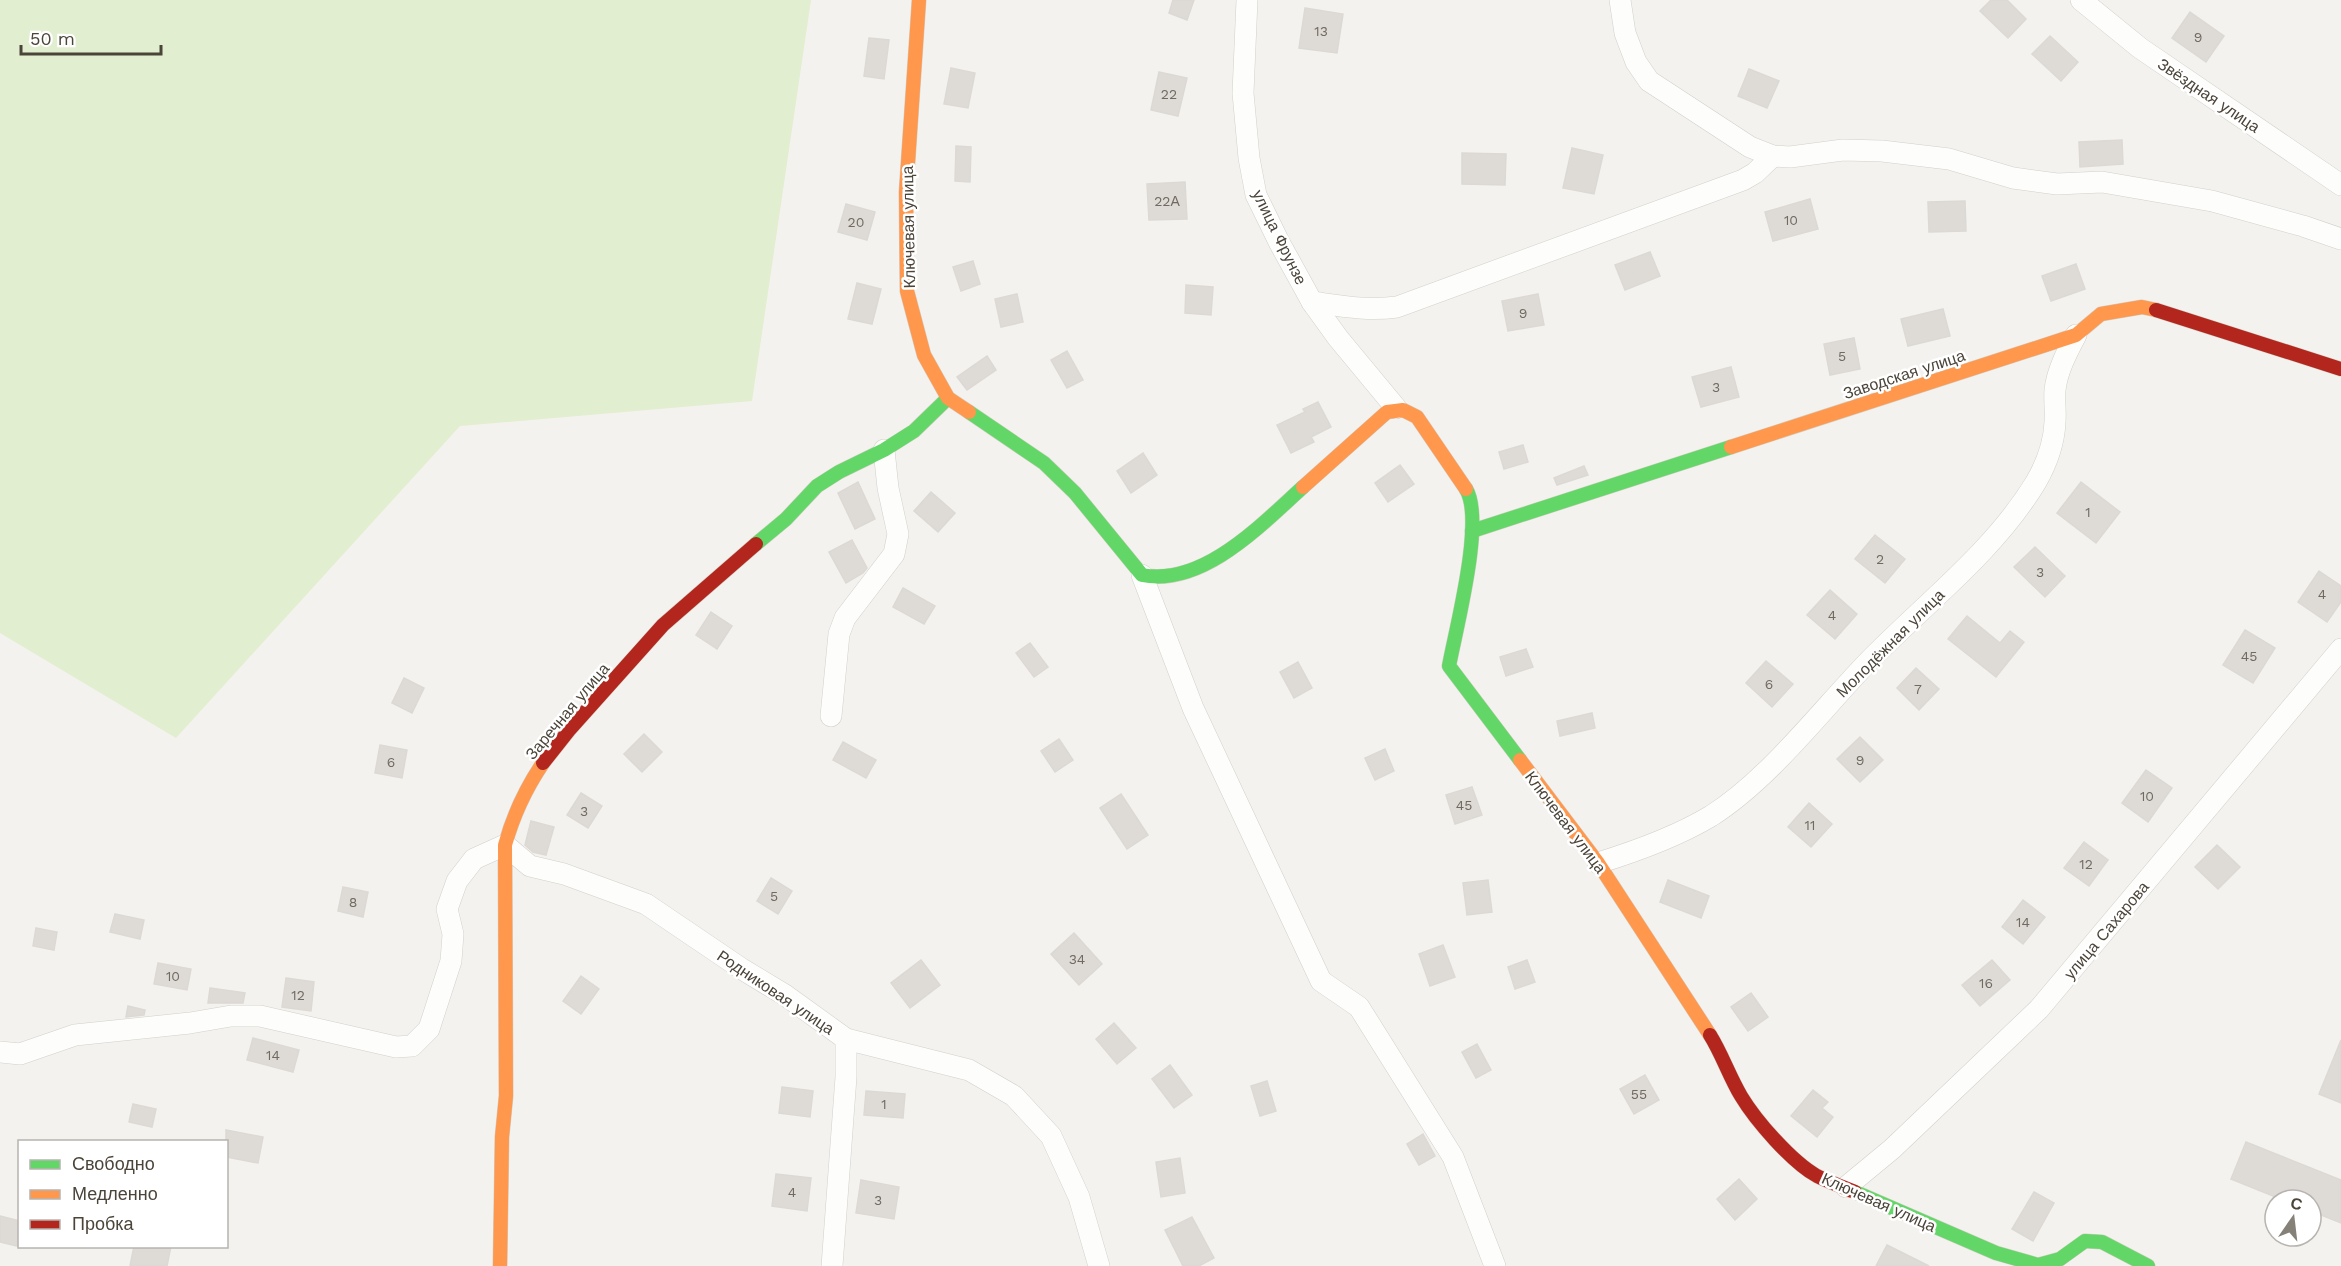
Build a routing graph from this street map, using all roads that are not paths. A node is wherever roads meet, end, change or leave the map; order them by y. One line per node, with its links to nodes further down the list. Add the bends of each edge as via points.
1 (919, 0): 11 (street, Ключевая улица, via 906,192 907,291 924,355)
2 (1247, 0): 8 (street, улица Фрунзе, via 1243,93 1256,195)
3 (1620, 0): 5 (street, via 1625,33 1636,62 1649,81 1750,147)
4 (2081, 0): 6 (street, Звёздная улица, via 2140,48)
5 (1773, 156): 7 (street, via 1843,150 1949,159 2013,178 2057,184 2102,182 2192,197); 8 (street, via 1743,180 1396,307 1358,309)
6 (2341, 185)
7 (2341, 239)
8 (1312, 302): 12 (street, улица Фрунзе)
9 (2076, 335): 10 (street, Заводская улица, via 2101,314 2142,307); 14 (street, Заводская улица); 19 (street, Молодёжная улица, via 2063,359 2055,388 2050,453 2015,512 1979,554 1742,793 1711,816 1678,833)
10 (2341, 369)
11 (948, 398): 13 (street, Заречная улица, via 914,431); 15 (street, Ключевая улица, via 1044,463 1075,493)
12 (1396, 408): 14 (street, Ключевая улица, via 1417,417 1468,493); 15 (street, via 1248,536 1213,560 1171,577)
13 (884, 450): 17 (street, via 898,534 894,554 845,618 839,634); 18 (street, Заречная улица, via 817,486 786,519 663,625 542,764 524,795)
14 (1472, 531): 19 (street, Ключевая улица, via 1449,666)
15 (1142, 575): 26 (street, Ключевая улица, via 1193,708 1321,981 1359,1007 1453,1157)
16 (2341, 649): 22 (street, улица Сахарова, via 2039,1008 1892,1149)
17 (831, 716)
18 (505, 845): 20 (street, Родниковая улица, via 530,866 646,904); 21 (street, via 474,859 457,881 447,909 453,934 451,961 429,1029 412,1046 396,1047 260,1016 231,1016 75,1035 20,1054); 23 (street, Заречная улица, via 506,1087)
19 (1598, 863): 22 (street, Ключевая улица, via 1719,1048 1740,1095 1757,1121 1816,1175)
20 (846, 1039): 24 (street, Родниковая улица); 25 (street, via 969,1070 1014,1096 1051,1136 1079,1197)
21 (0, 1052)
22 (1846, 1187): 27 (street, Ключевая улица, via 1995,1253 2038,1265 2060,1259 2085,1241 2102,1242)
23 (500, 1266)
24 (832, 1266)
25 (1099, 1266)
26 (1494, 1266)
27 (2148, 1266)

